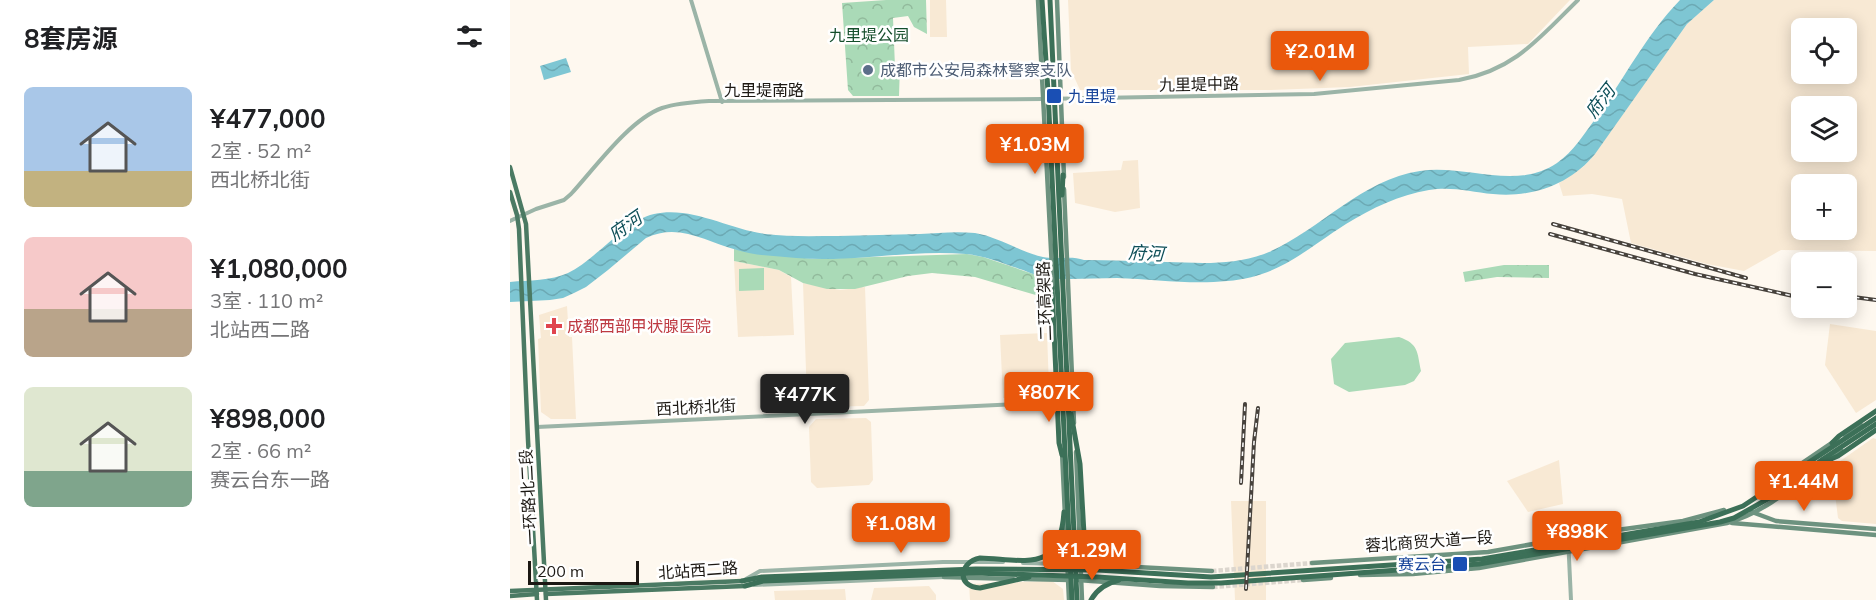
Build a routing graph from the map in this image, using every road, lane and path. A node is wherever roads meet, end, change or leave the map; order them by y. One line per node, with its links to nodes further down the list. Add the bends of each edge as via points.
1 (691, 0): 9 (street)
2 (1038, 0): 8 (main road)
3 (1042, 0): 25 (highway, 二环高架路)
4 (1050, 0): 17 (highway, 二环高架路)
5 (1057, 0): 7 (main road)
6 (1578, 0): 7 (street, 九里堤中路, via 1515,59 1472,78 1314,94)
7 (1061, 97): 8 (street, 九里堤中路); 11 (main road)
8 (1043, 99): 9 (street, 九里堤南路); 16 (main road)
9 (722, 102): 13 (street, 九里堤南路, via 675,105 649,115 625,134 572,194)
10 (510, 167): 13 (main road, 一环路北二段)
11 (1064, 174): 17 (highway); 18 (main road)
12 (510, 192): 14 (main road, 一环路北二段)
13 (525, 214): 14 (street, 九里堤南路); 21 (main road, 一环路北二段)
14 (517, 217): 15 (street, 九里堤南路); 49 (main road, 一环路北二段)
15 (510, 221)
16 (1052, 284): 19 (main road); 25 (highway, via 1059,443)
17 (1068, 395): 40 (highway, via 1080,465 1087,548 1099,565); 53 (highway, 二环高架路)
18 (1074, 401): 19 (street, 西北桥北街); 37 (main road)
19 (1059, 402): 21 (street, 西北桥北街); 36 (main road)
20 (1874, 415): 23 (highway); 30 (highway, via 1743,506)
21 (536, 427): 50 (main road, 一环路北二段)
22 (1876, 427): 24 (main road, 蓉北商贸大道一段); 24 (highway, via 1858,443); 30 (highway, via 1734,518)
23 (1832, 443): 27 (main road, 蓉北商贸大道一段, via 1741,506)
24 (1824, 462): 28 (main road, 蓉北商贸大道一段)
25 (1066, 479): 26 (highway, 二环高架路)
26 (1066, 486): 39 (highway, via 1061,537 1049,555 1029,560 973,559 967,563 963,577 967,585 980,588); 52 (highway, 二环高架路)
27 (1731, 508): 28 (main road); 33 (main road, 蓉北商贸大道一段, via 1683,521)
28 (1753, 512): 29 (main road, 蓉北商贸大道一段); 31 (main road, via 1776,521)
29 (1727, 523): 32 (main road); 34 (main road, 蓉北商贸大道一段)
30 (1681, 527): 34 (highway); 40 (highway, 蓉北商贸大道一段, via 1482,559 1211,577)
31 (1876, 529)
32 (1876, 535)
33 (1568, 537): 34 (street); 35 (main road, 蓉北商贸大道一段, via 1472,554)
34 (1567, 551): 40 (highway, 蓉北商贸大道一段, via 1479,564 1247,582 1188,584); 44 (main road, 蓉北商贸大道一段, via 1479,568); 56 (street)
35 (1312, 563)
36 (1067, 564): 37 (main road); 43 (main road); 46 (street, 北站西二路, via 981,561 760,571)
37 (1080, 564): 38 (main road); 45 (main road)
38 (1212, 571)
39 (1038, 575): 40 (highway); 41 (highway)
40 (1126, 575): 41 (highway, via 1098,570 976,569); 55 (highway, via 1098,590)
41 (822, 577): 46 (highway)
42 (944, 578): 43 (main road, 北站西二路); 46 (street, 北站西二路)
43 (1068, 580): 45 (main road, 北站西二路); 52 (main road)
44 (1303, 580)
45 (1081, 581): 47 (main road, 北站西二路); 54 (main road)
46 (743, 583): 50 (main road, 北站西二路)
47 (1213, 587)
48 (510, 591): 49 (main road)
49 (537, 595): 50 (main road, 北站西二路); 51 (main road)
50 (546, 595)
51 (510, 596)
52 (1070, 600)
53 (1077, 600)
54 (1082, 600)
55 (1090, 600)
56 (1571, 600)

